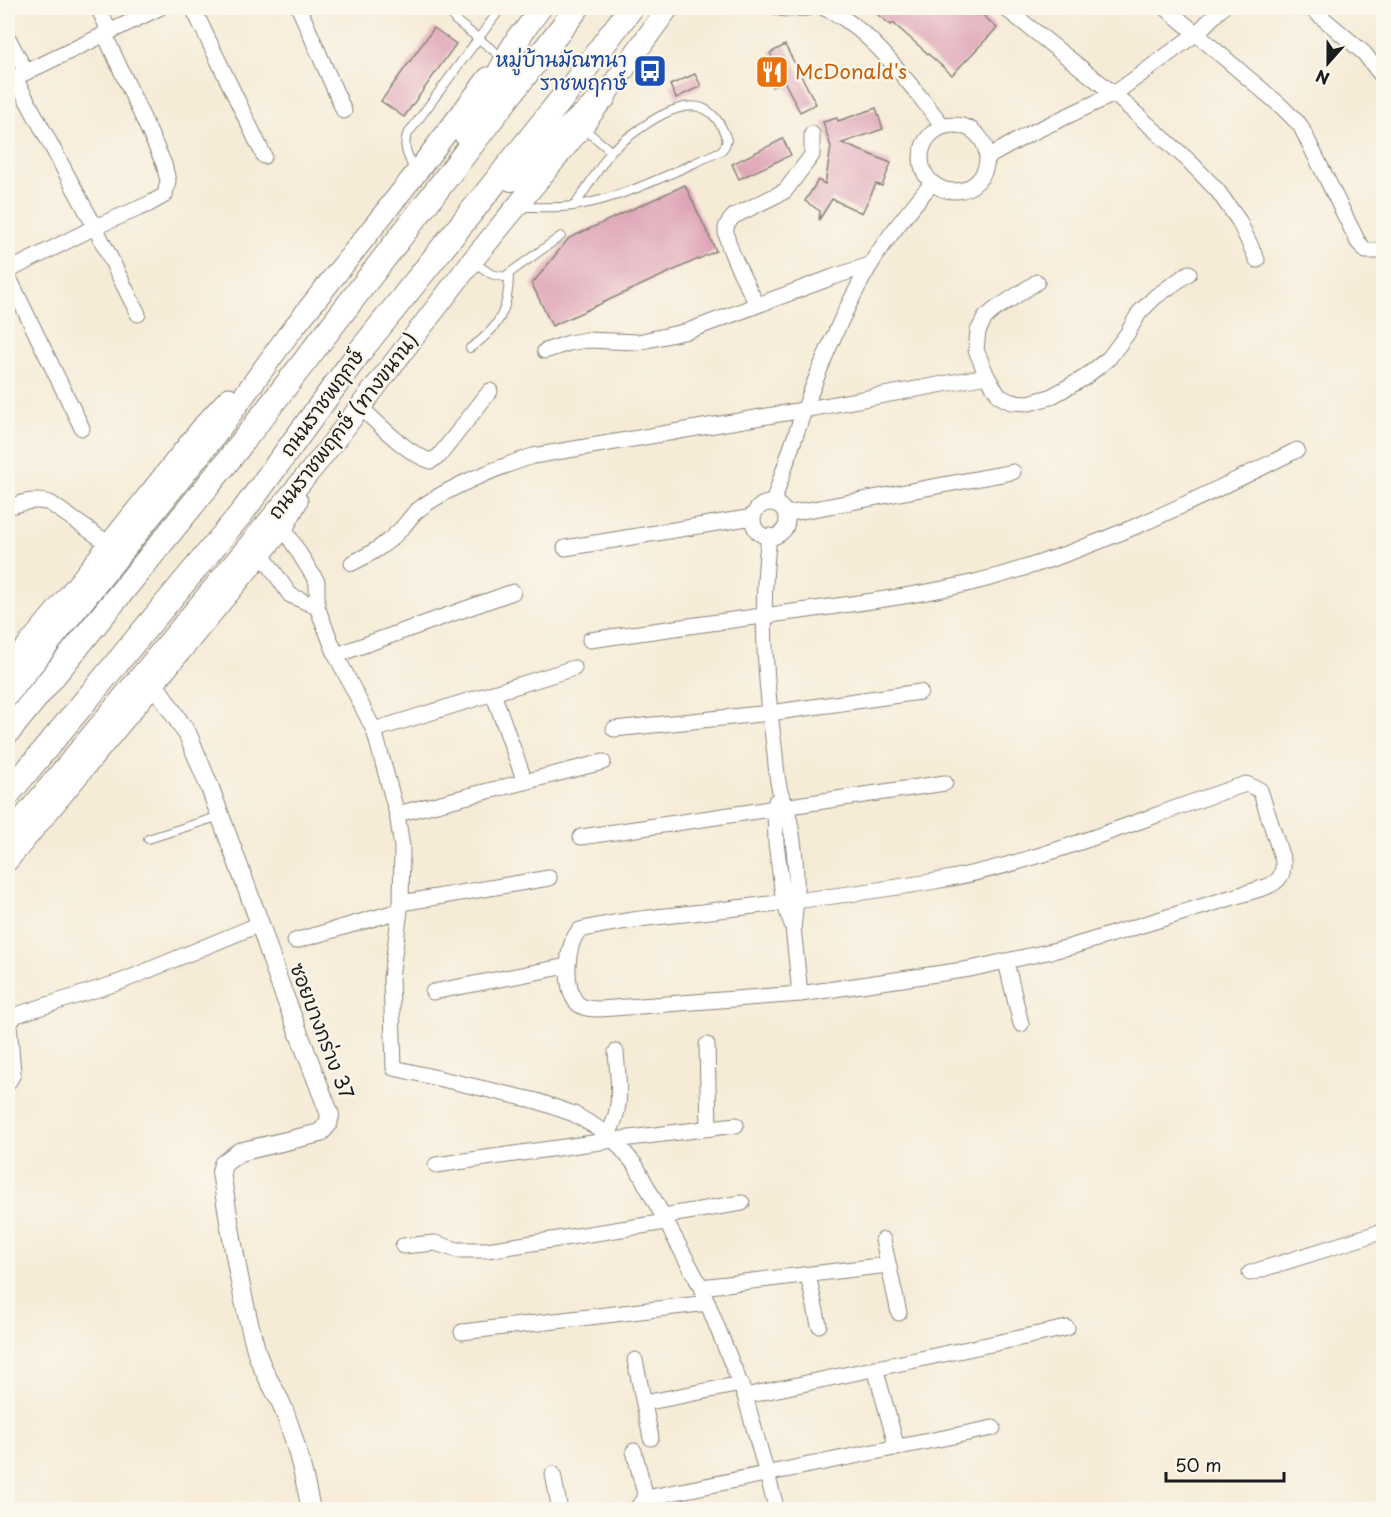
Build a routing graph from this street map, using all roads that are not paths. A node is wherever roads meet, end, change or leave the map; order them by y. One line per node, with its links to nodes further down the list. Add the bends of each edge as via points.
1 (98, 8): 18 (street)
2 (159, 8): 18 (street)
3 (192, 8): 33 (street)
4 (299, 8): 28 (street)
5 (448, 8): 22 (lane, via 455,20)
6 (501, 8): 22 (lane)
7 (541, 8): 20 (main road)
8 (577, 8): 37 (main road, ถนนราชพฤกษ์)
9 (631, 8): 40 (main road, ถนนราชพฤกษ์)
10 (668, 8): 27 (main road, ถนนราชพฤกษ์ (ทางขนาน))
11 (779, 8): 12 (street)
12 (808, 8)
13 (824, 8): 29 (street, via 846,18 861,31)
14 (1005, 8): 26 (street)
15 (1166, 8): 19 (street)
16 (1222, 8): 19 (street)
17 (1311, 8): 25 (street, via 1364,53)
18 (106, 32): 24 (street); 41 (street, via 168,181 165,195)
19 (1197, 33): 26 (street); 43 (street, via 1300,125 1358,242 1366,251)
20 (519, 37): 23 (main road); 37 (main road)
21 (8, 38): 24 (street)
22 (478, 39): 23 (lane); 35 (lane, via 407,135 405,150)
23 (503, 58): 35 (main road)
24 (16, 77): 41 (street)
25 (1383, 79)
26 (1114, 94): 34 (street); 44 (street, via 1217,190 1239,221)
27 (604, 97): 30 (main road, ถนนราชพฤกษ์ (ทางขนาน)); 40 (main road)
28 (344, 111)
29 (943, 126): 34 (street, via 966,126 980,136); 36 (street, via 928,136 921,152 921,164)
30 (582, 127): 32 (lane); 39 (main road, ถนนราชพฤกษ์ (ทางขนาน))
31 (812, 134): 51 (street, via 812,155 785,191 734,216 726,228 728,244)
32 (611, 151): 38 (lane); 38 (lane, via 661,116 690,106 715,116 727,140 721,151 625,194)
33 (264, 156)
34 (988, 157): 36 (street, via 985,172 968,188 953,191)
35 (416, 173): 53 (main road)
36 (932, 183): 46 (street)
37 (429, 201): 88 (main road, ถนนราชพฤกษ์, via 227,462)
38 (576, 206): 39 (lane)
39 (517, 207): 45 (main road, ถนนราชพฤกษ์ (ทางขนาน))
40 (460, 226): 92 (main road, ถนนราชพฤกษ์, via 361,350 244,510)
41 (95, 227): 49 (street); 52 (street)
42 (561, 236): 48 (lane)
43 (1383, 252)
44 (1257, 260)
45 (472, 261): 48 (lane, via 491,274); 58 (main road, ถนนราชพฤกษ์ (ทางขนาน))
46 (870, 265): 51 (street); 59 (street)
47 (1189, 273): 56 (street, via 1155,297 1109,358 1050,397 1029,403 1011,402 999,396)
48 (509, 274): 54 (lane, via 509,290 498,324)
49 (8, 278): 60 (street)
50 (1037, 282): 56 (street, via 985,318 978,331 976,350)
51 (757, 305): 55 (street, via 678,333 638,342 586,340)
52 (138, 314)
53 (287, 336): 70 (main road, via 205,424); 84 (main road, via 212,440)
54 (470, 348)
55 (545, 351)
56 (987, 376): 59 (street)
57 (490, 391): 58 (street, via 431,461 412,451)
58 (360, 407): 62 (main road, ถนนราชพฤกษ์ (ทางขนาน))
59 (803, 410): 64 (street); 73 (street, via 532,456 503,465 418,509 376,552)
60 (82, 428)
61 (1297, 450): 76 (street, via 1187,504 1038,564 886,599)
62 (321, 458): 68 (main road); 96 (main road, ถนนราชพฤกษ์ (ทางขนาน))
63 (1013, 472): 66 (street)
64 (773, 503): 66 (street); 67 (street, via 759,507)
65 (8, 507): 70 (street, via 29,501 50,503)
66 (786, 514): 69 (street, via 784,529)
67 (753, 517): 69 (street, via 757,530); 71 (street)
68 (283, 527): 72 (main road); 75 (street, via 317,582)
69 (768, 536): 76 (street)
70 (109, 544): 80 (main road)
71 (565, 548)
72 (261, 554): 75 (street, via 290,595); 81 (main road)
73 (352, 563)
74 (513, 592): 78 (street)
75 (317, 607): 78 (street)
76 (763, 616): 77 (street); 85 (street)
77 (590, 640)
78 (336, 655): 87 (street)
79 (574, 668): 83 (street)
80 (8, 669)
81 (154, 685): 95 (street, ซอยบางกร่าง 37, via 188,735); 99 (main road)
82 (920, 692): 85 (street)
83 (493, 693): 87 (street); 90 (street)
84 (8, 695)
85 (770, 713): 86 (street); 93 (street)
86 (615, 729)
87 (374, 730): 94 (street)
88 (8, 732)
89 (603, 762): 90 (street)
90 (525, 782): 94 (street)
91 (945, 783): 93 (street)
92 (8, 794)
93 (781, 808): 97 (street); 101 (street, via 776,843)
94 (397, 814): 102 (street, via 402,847)
95 (220, 816): 98 (lane); 103 (street, ซอยบางกร่าง 37)
96 (8, 836)
97 (581, 837)
98 (148, 838)
99 (8, 860)
100 (549, 878): 102 (street)
101 (790, 902): 105 (street, via 936,881 1012,863 1246,784 1260,790 1283,861 1284,870 1275,884 1070,947); 106 (street, via 580,930 571,942); 108 (street)
102 (400, 907): 104 (street); 115 (street, via 391,978 394,1068 537,1101 574,1114)
103 (260, 924): 112 (street, via 120,982 16,1015 9,1024 13,1074); 142 (street, ซอยบางกร่าง 37, via 330,1115 320,1133 239,1152 223,1164 221,1172 233,1251 257,1355 289,1424)
104 (294, 941)
105 (1006, 962): 108 (street); 109 (street)
106 (567, 966): 107 (street); 108 (street, via 573,997 577,1004 590,1009)
107 (433, 992)
108 (800, 994)
109 (1021, 1024)
110 (707, 1046): 114 (street)
111 (616, 1052): 115 (street, via 618,1110)
112 (8, 1083)
113 (736, 1125): 114 (street)
114 (709, 1128): 115 (street)
115 (611, 1137): 116 (street); 118 (street, via 636,1166)
116 (436, 1165)
117 (741, 1203): 118 (street)
118 (664, 1219): 121 (street, via 487,1250 456,1250 435,1243); 125 (street)
119 (1383, 1231): 123 (street)
120 (883, 1240): 122 (street)
121 (403, 1246)
122 (888, 1265): 124 (street); 127 (street)
123 (1250, 1273)
124 (808, 1275): 125 (street); 128 (street)
125 (701, 1287): 126 (street)
126 (708, 1303): 130 (street); 133 (street)
127 (899, 1313)
128 (819, 1325)
129 (1067, 1328): 132 (street)
130 (462, 1332)
131 (635, 1360): 134 (street)
132 (875, 1368): 133 (street); 137 (street)
133 (743, 1390): 134 (street); 140 (street)
134 (644, 1403): 136 (street)
135 (993, 1428): 137 (street)
136 (651, 1438)
137 (897, 1448): 140 (street)
138 (634, 1451): 141 (street)
139 (554, 1474): 143 (street)
140 (768, 1475): 141 (street); 144 (street)
141 (641, 1504)
142 (311, 1509)
143 (560, 1509)
144 (777, 1509)

